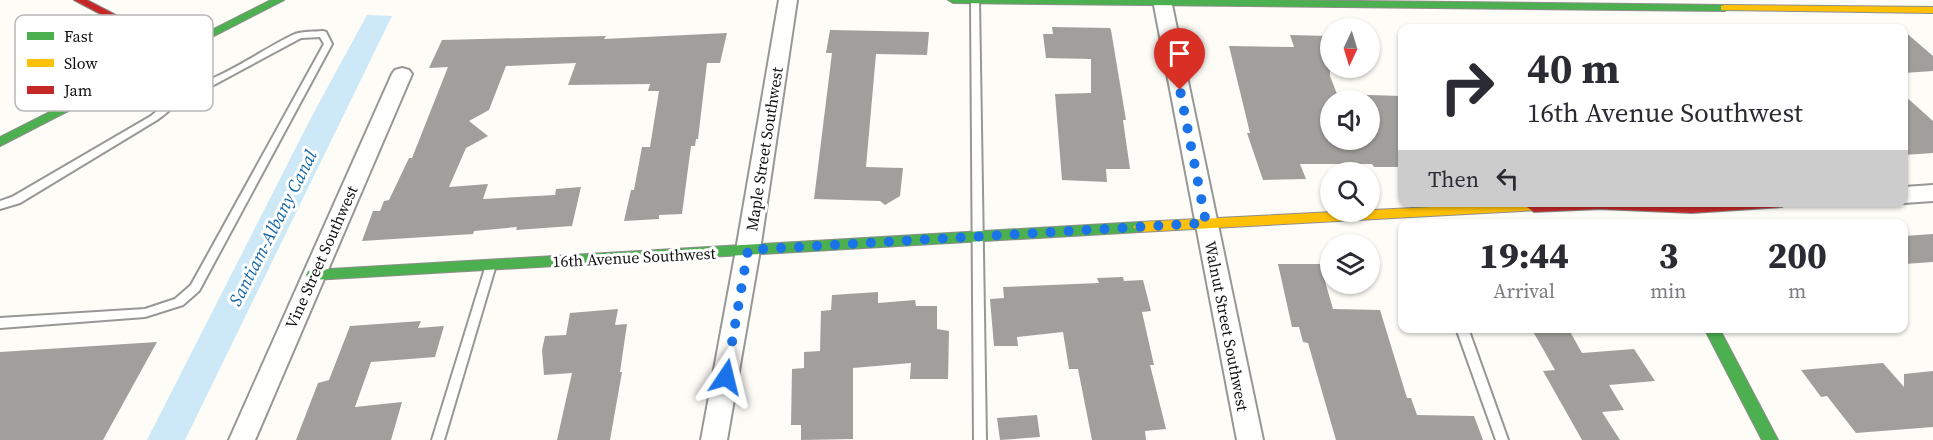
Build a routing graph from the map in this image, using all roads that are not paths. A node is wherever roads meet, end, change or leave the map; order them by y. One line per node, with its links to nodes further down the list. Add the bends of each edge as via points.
1 (79, 0): 11 (main road)
2 (279, 0): 13 (main road)
3 (788, 0): 29 (street, Maple Street Southwest)
4 (953, 0): 5 (main road)
5 (975, 0): 6 (main road); 28 (lane)
6 (1162, 0): 7 (main road); 27 (street, Walnut Street Southwest)
7 (1370, 2): 8 (main road)
8 (1534, 4): 9 (main road); 12 (main road)
9 (1704, 4): 10 (main road)
10 (1933, 10)
11 (109, 15)
12 (1544, 21)
13 (213, 34)
14 (402, 74): 31 (street, Vine Street Southwest)
15 (213, 83): 32 (lane, via 299,36 322,34 328,44 195,288 179,302 145,314)
16 (61, 111): 18 (main road)
17 (163, 111): 21 (lane, via 16,200)
18 (0, 142)
19 (1933, 193): 20 (street)
20 (1908, 195)
21 (0, 204)
22 (1450, 207): 26 (main road, 16th Avenue Southwest)
23 (1680, 207): 24 (main road, 16th Avenue Southwest)
24 (1707, 207)
25 (1398, 219): 27 (main road, 16th Avenue Southwest)
26 (1422, 219)
27 (1206, 223): 28 (main road, 16th Avenue Southwest); 39 (street, Walnut Street Southwest)
28 (979, 236): 29 (main road, 16th Avenue Southwest); 38 (lane)
29 (748, 250): 30 (main road, 16th Avenue Southwest); 37 (street, Maple Street Southwest)
30 (491, 265): 31 (main road, 16th Avenue Southwest); 36 (lane)
31 (313, 275): 35 (street, Vine Street Southwest)
32 (0, 323)
33 (1464, 333): 40 (lane)
34 (1714, 333): 41 (main road)
35 (242, 440)
36 (438, 440)
37 (714, 440)
38 (980, 440)
39 (1250, 440)
40 (1502, 440)
41 (1770, 440)

